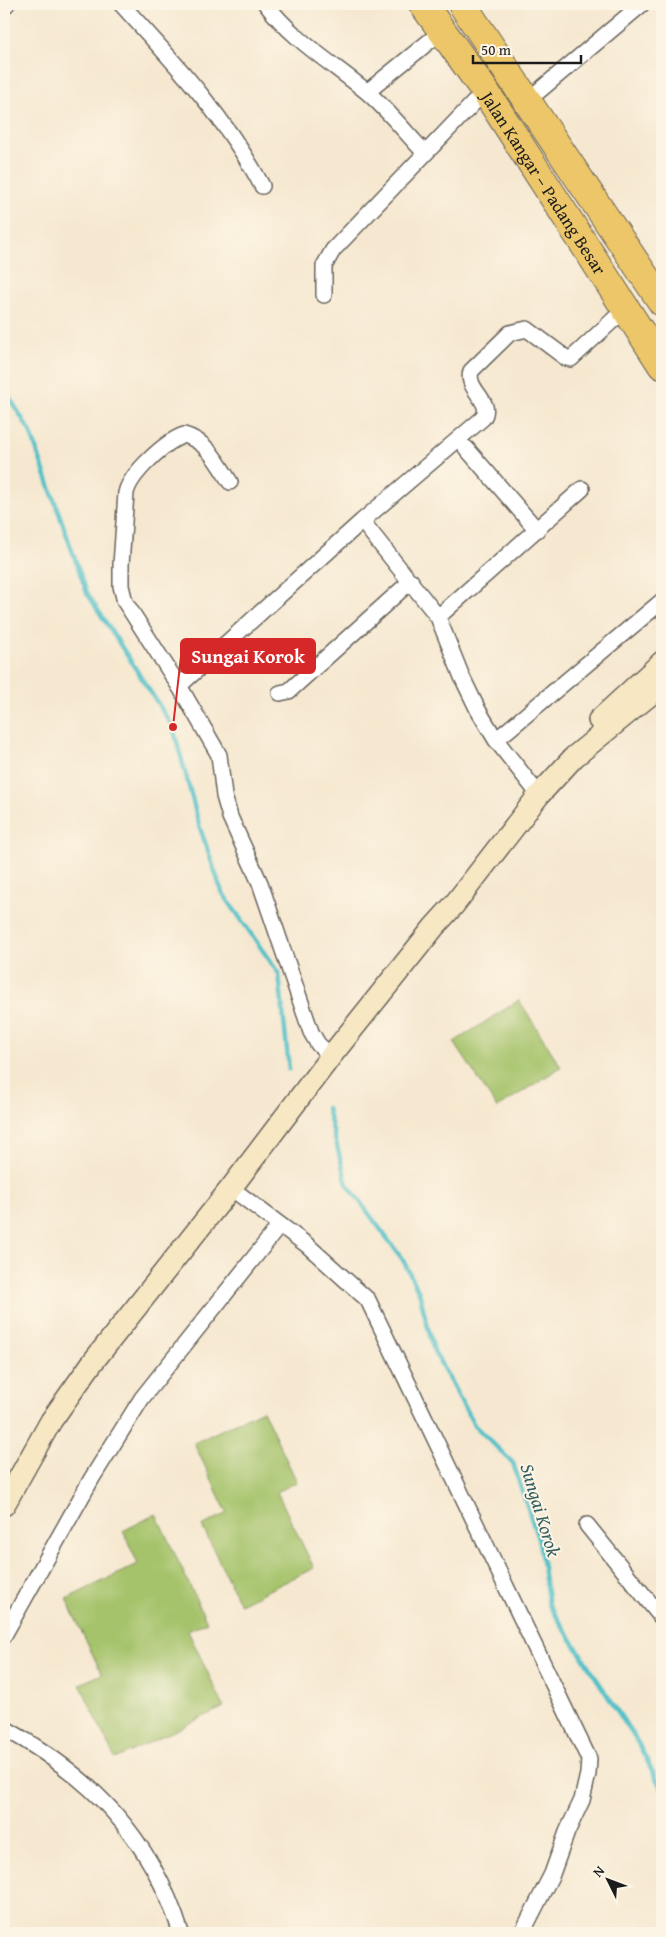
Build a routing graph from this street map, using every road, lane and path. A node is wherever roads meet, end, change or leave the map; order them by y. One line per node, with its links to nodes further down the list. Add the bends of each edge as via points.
1 (7, 4): 7 (street)
2 (121, 4): 13 (street, via 197,88 246,155)
3 (266, 4): 10 (street, via 298,38)
4 (423, 4): 8 (highway, Jalan Kangar – Padang Besar)
5 (462, 4): 11 (highway, Jalan Kangar – Padang Besar)
6 (642, 4): 11 (street)
7 (4, 7)
8 (442, 31): 9 (highway, Jalan Kangar – Padang Besar); 10 (street)
9 (485, 91): 12 (street); 16 (highway, Jalan Kangar – Padang Besar)
10 (367, 92): 12 (street)
11 (527, 101): 15 (highway, Jalan Kangar – Padang Besar)
12 (425, 153): 14 (street, via 333,250 324,266)
13 (262, 186)
14 (324, 295)
15 (662, 302)
16 (626, 308): 17 (highway, Jalan Kangar – Padang Besar); 22 (street, via 571,358 566,358 526,329 510,333 471,371 471,385 486,406 486,413)
17 (653, 343): 18 (highway, Jalan Kangar – Padang Besar)
18 (662, 365)
19 (466, 448): 23 (street)
20 (230, 482): 29 (street, via 206,449 184,435 140,469 126,493 121,565 125,602)
21 (582, 489): 23 (street)
22 (362, 521): 24 (street); 29 (street)
23 (537, 530): 26 (street)
24 (411, 581): 26 (street); 30 (street, via 289,691)
25 (662, 600): 31 (street)
26 (438, 617): 31 (street, via 462,677)
27 (662, 662): 32 (street, via 585,734)
28 (662, 685): 32 (street)
29 (179, 686): 34 (street, via 219,755 230,817 260,883 311,1032)
30 (280, 693)
31 (496, 740): 33 (street)
32 (574, 757): 33 (street)
33 (539, 795): 34 (street)
34 (331, 1056): 35 (street)
35 (231, 1188): 36 (street); 37 (street, via 92,1363 51,1421)
36 (280, 1224): 40 (street, via 142,1398 92,1478); 43 (street, via 368,1300 589,1759 582,1800 552,1874)
37 (4, 1505)
38 (587, 1525): 39 (street)
39 (662, 1618)
40 (4, 1635)
41 (4, 1728): 42 (street, via 73,1772 125,1824 148,1855)
42 (181, 1933)
43 (522, 1933)

